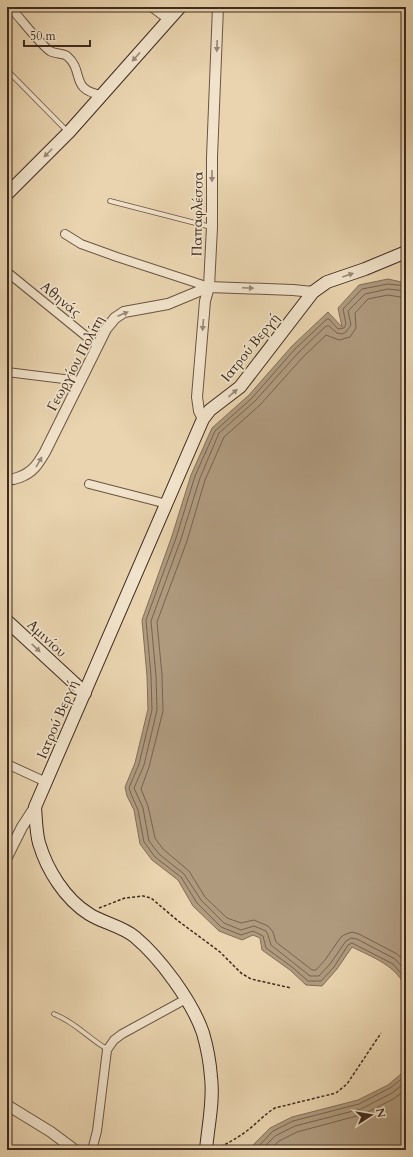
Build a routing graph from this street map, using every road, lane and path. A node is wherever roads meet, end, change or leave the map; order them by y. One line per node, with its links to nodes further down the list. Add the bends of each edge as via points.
1 (153, 7): 5 (street)
2 (180, 7): 5 (main road)
3 (218, 7): 11 (street, Παπαφλέσσα, one-way to 11)
4 (16, 14): 7 (street, via 48,50 66,55 75,65 81,85 86,90 92,94)
5 (169, 19): 7 (main road, one-way to 7)
6 (7, 70): 8 (lane)
7 (102, 95): 8 (main road)
8 (69, 132): 9 (main road, one-way to 9)
9 (7, 194)
10 (110, 201): 11 (lane)
11 (212, 227): 15 (street, Παπαφλέσσα)
12 (65, 234): 15 (street, via 81,244)
13 (406, 252): 16 (main road, Ιατρού Βεργή, one-way to 13, via 327,282)
14 (7, 272): 17 (street, Αθηνάς)
15 (209, 287): 16 (street, Γεωργίου Πολίτη, one-way to 16); 17 (street, Γεωργίου Πολίτη, one-way to 15, via 106,329 124,312 168,304); 20 (street, Παπαφλέσσα, one-way to 20, via 205,301 197,397)
16 (313, 292): 20 (main road, Ιατρού Βεργή, one-way to 16, via 210,410 240,387)
17 (98, 346): 19 (street, Γεωργίου Πολίτη)
18 (7, 372): 19 (street)
19 (80, 381): 21 (street, Γεωργίου Πολίτη, one-way to 19, via 12,480 26,475 36,468)
20 (203, 419): 23 (main road, Ιατρού Βεργή)
21 (7, 479)
22 (89, 484): 23 (street)
23 (167, 504): 25 (main road, Ιατρού Βεργή)
24 (7, 621): 25 (main road, Αμινίου, one-way to 25)
25 (85, 692): 27 (main road, Ιατρού Βεργή)
26 (7, 764): 27 (street)
27 (46, 782): 28 (main road, Ιατρού Βεργή)
28 (35, 807): 29 (street); 30 (main road, via 39,842 46,860 68,896)
29 (7, 857)
30 (89, 914): 31 (path, via 102,906 125,898 151,898 220,952 241,973 251,979); 32 (main road, via 134,936 170,974)
31 (291, 988)
32 (186, 999): 35 (street, via 122,1034); 39 (main road, via 202,1032 212,1078)
33 (54, 1014): 35 (lane, via 66,1019)
34 (381, 1033): 40 (path, via 347,1084 336,1093 275,1108 232,1142)
35 (107, 1050): 38 (street, via 97,1131)
36 (7, 1105): 37 (street)
37 (75, 1150)
38 (92, 1150)
39 (206, 1150)
40 (212, 1150)

